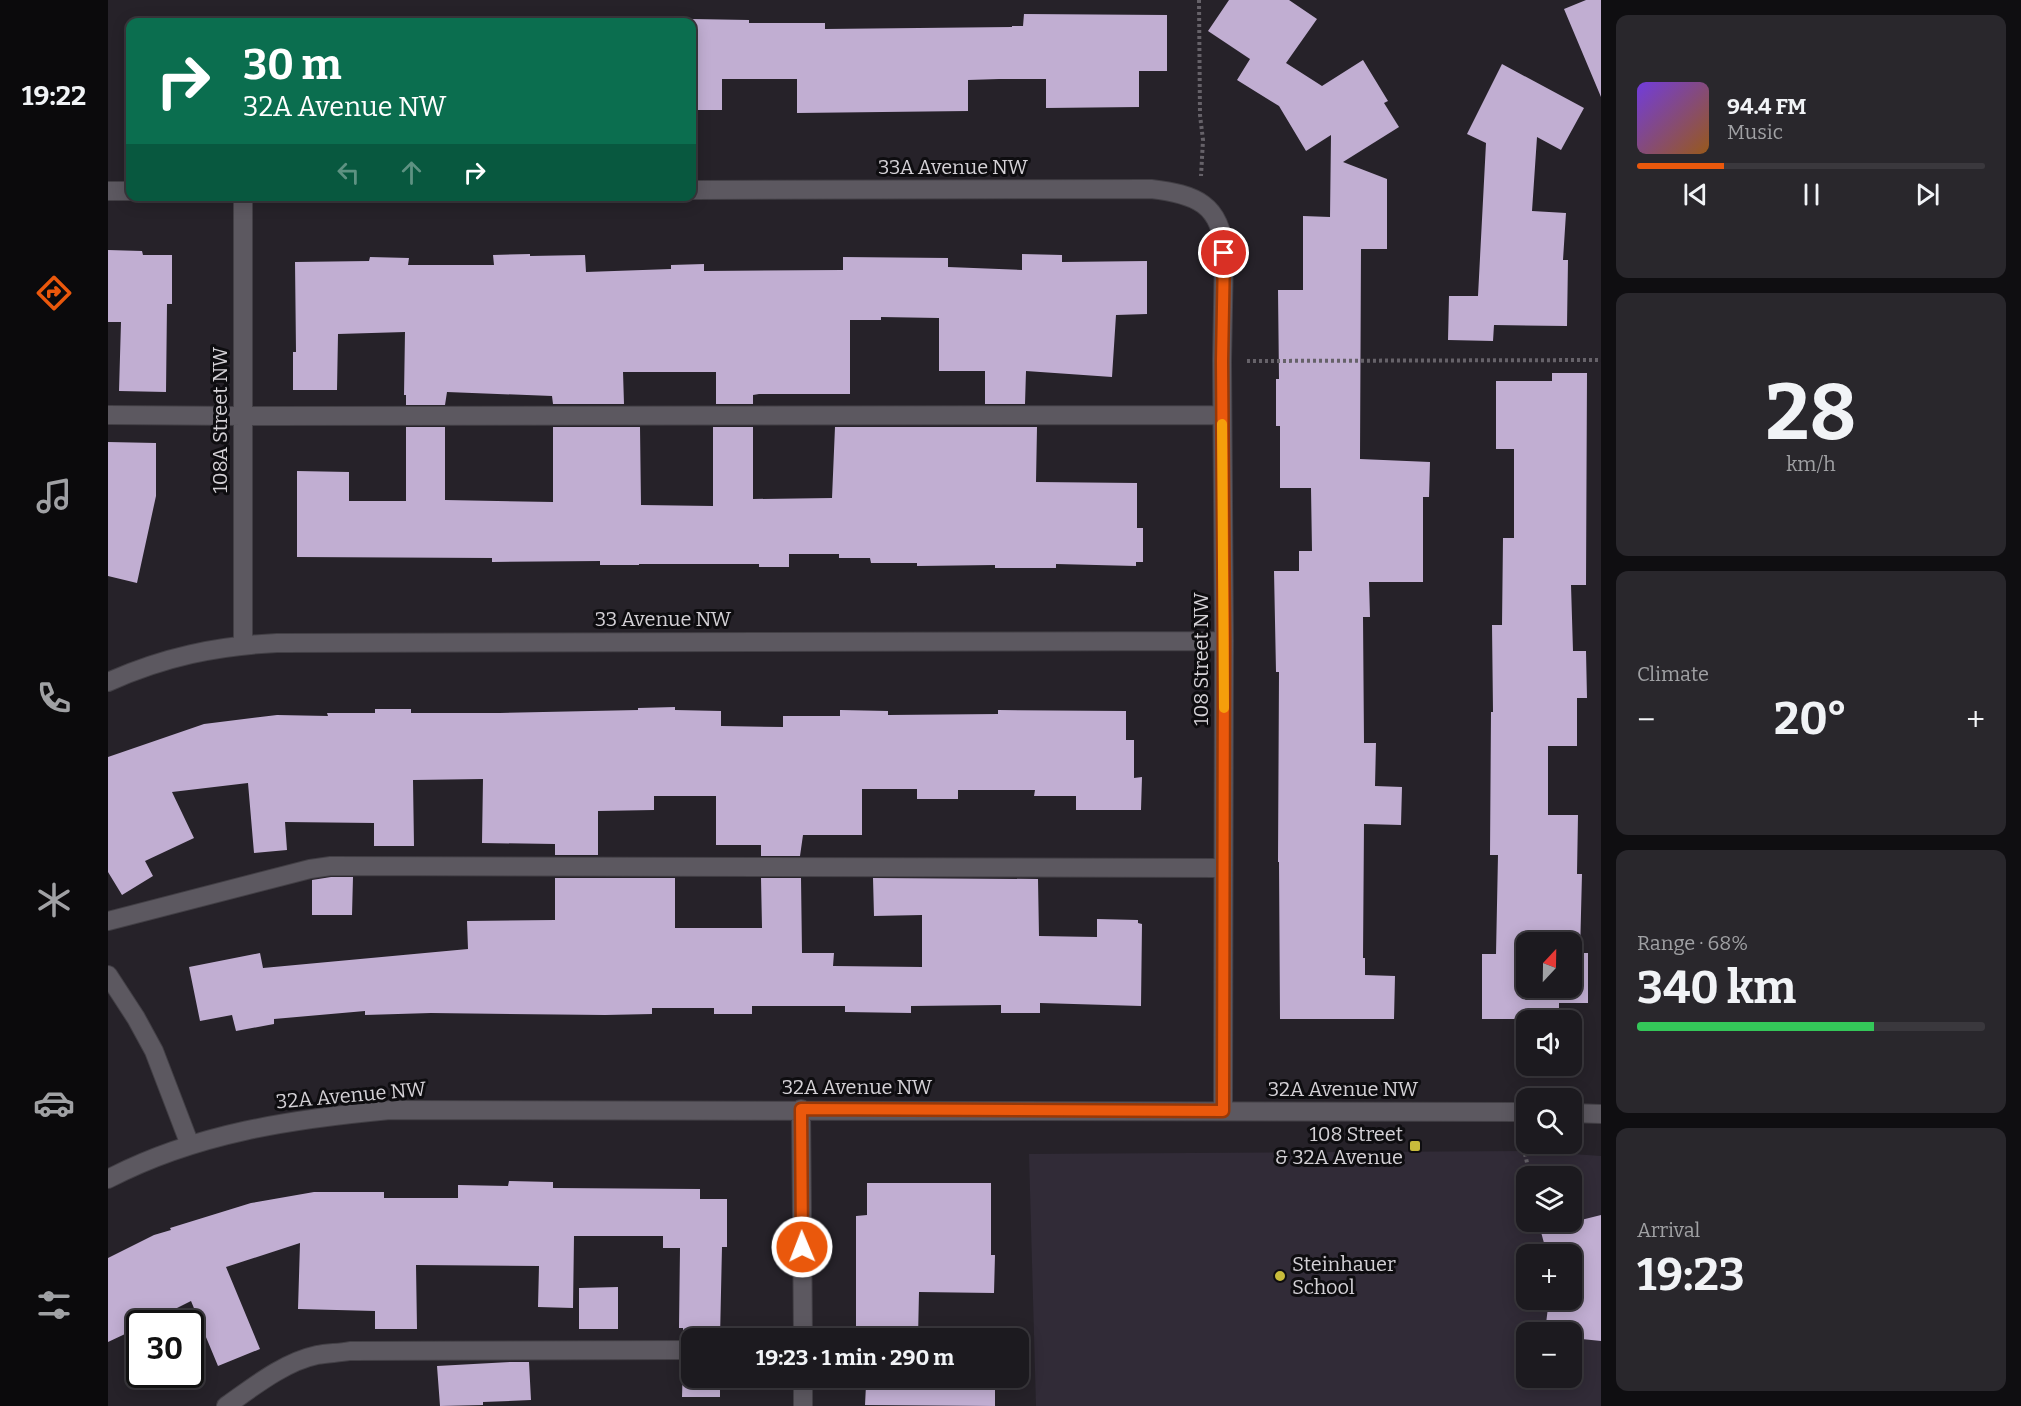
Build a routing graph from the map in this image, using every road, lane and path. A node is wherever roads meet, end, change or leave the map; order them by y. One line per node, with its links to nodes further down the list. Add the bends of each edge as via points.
1 (1199, 0): 6 (path)
2 (696, 190): 6 (street, 33A Avenue NW, via 1151,189 1175,192)
3 (108, 191): 4 (street)
4 (126, 191)
5 (243, 201): 11 (street, 108A Street NW)
6 (1205, 205): 8 (street, 108 Street NW, via 1219,223 1223,237)
7 (1601, 360): 8 (path)
8 (1222, 361): 10 (street, 108 Street NW)
9 (108, 415): 11 (street)
10 (1222, 415): 11 (street); 12 (street, 108 Street NW)
11 (243, 416): 13 (street, 108A Street NW)
12 (1224, 641): 13 (street, 33 Avenue NW); 15 (street, 108 Street NW)
13 (243, 644): 14 (street, 33 Avenue NW, via 183,655)
14 (108, 682)
15 (1223, 868): 16 (street, via 331,866); 19 (street, 108 Street NW)
16 (108, 921)
17 (108, 975): 23 (street, via 154,1051)
18 (801, 1109): 19 (street, 32A Avenue NW); 23 (street, 32A Avenue NW, via 390,1110 259,1126); 25 (street)
19 (1223, 1111): 20 (street, 32A Avenue NW)
20 (1516, 1112)
21 (1582, 1113): 22 (street)
22 (1601, 1114)
23 (190, 1145): 24 (street, 32A Avenue NW)
24 (108, 1179)
25 (803, 1328)
26 (681, 1350): 28 (street, via 350,1351 315,1356 291,1365)
27 (803, 1388): 29 (street)
28 (226, 1406)
29 (803, 1406)

